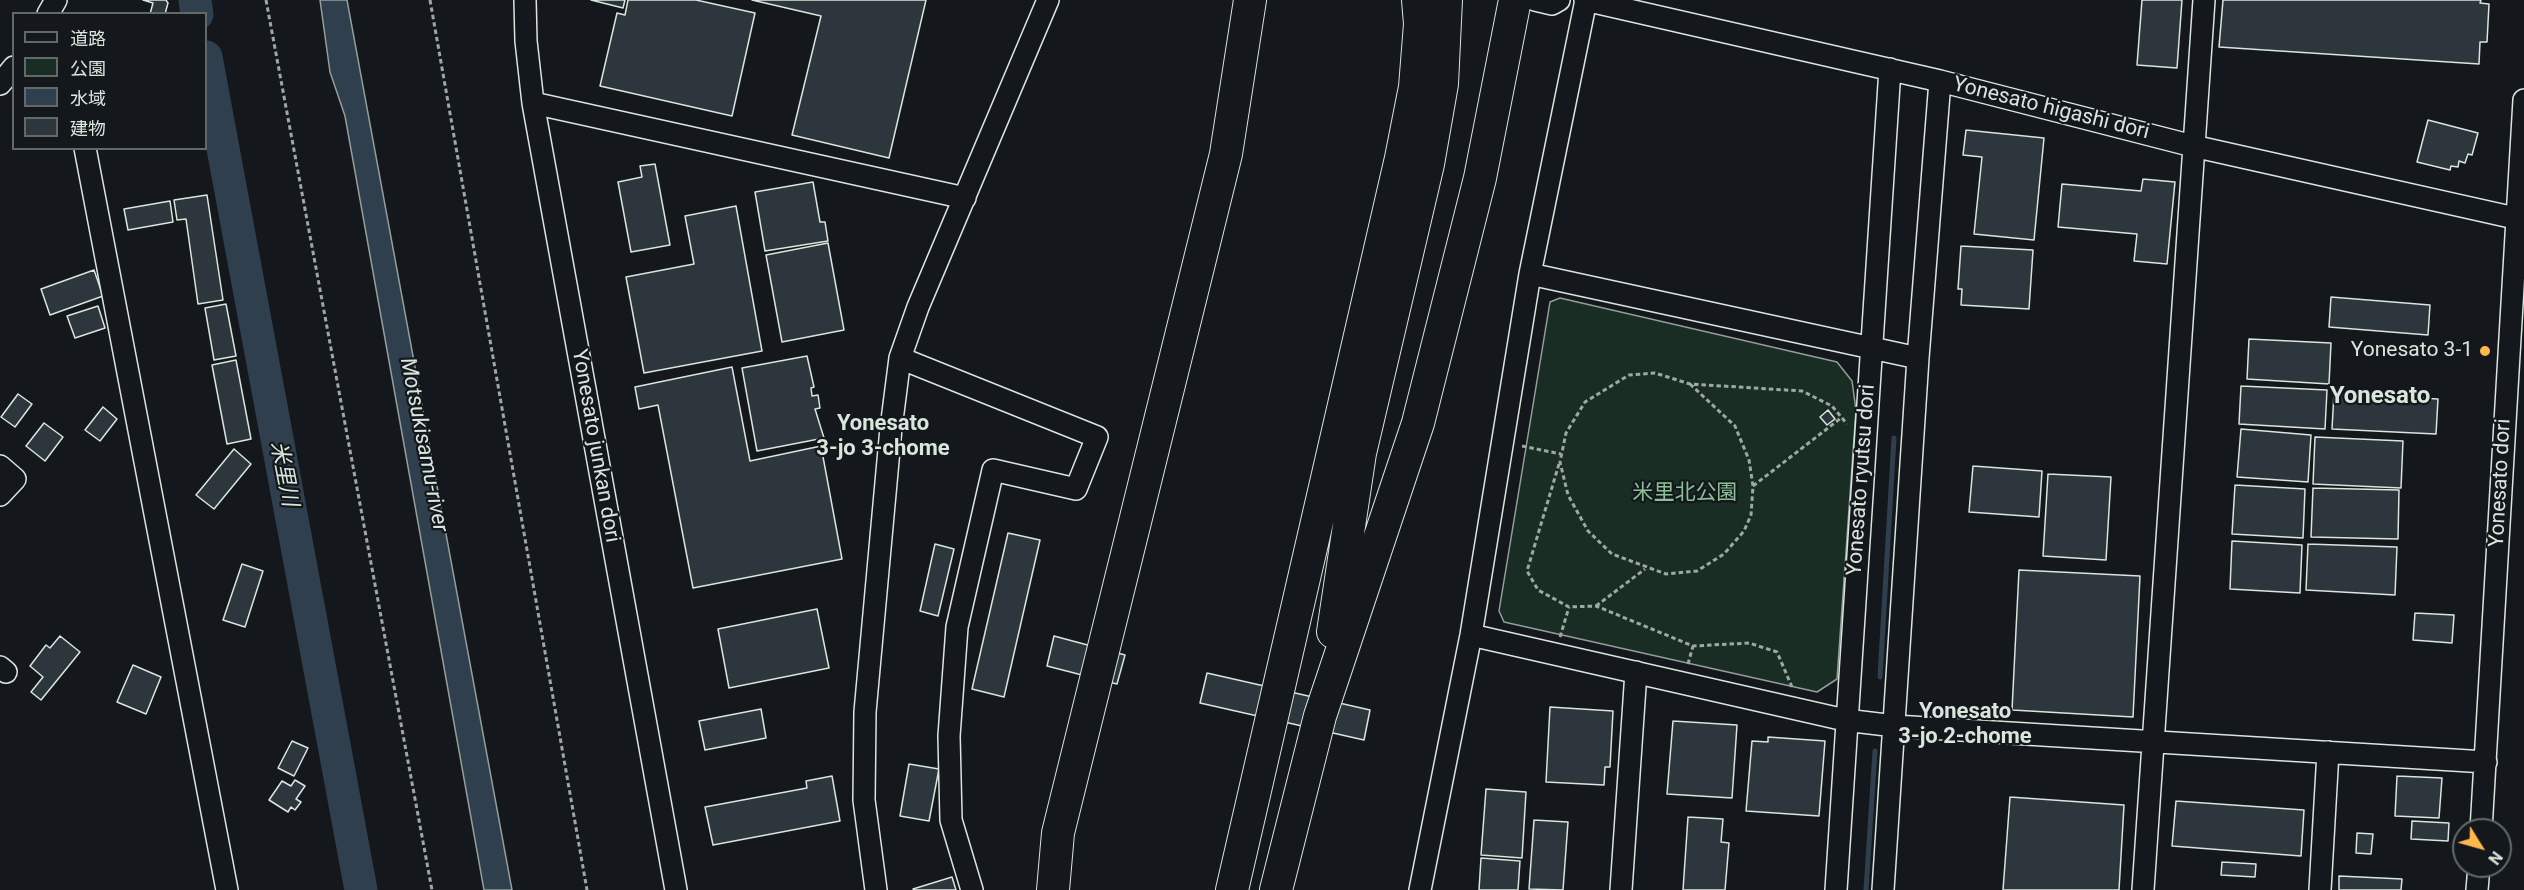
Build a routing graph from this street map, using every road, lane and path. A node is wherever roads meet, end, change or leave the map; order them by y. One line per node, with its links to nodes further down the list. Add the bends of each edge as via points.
1 (266, 0): 55 (path)
2 (430, 0): 56 (path)
3 (525, 0): 18 (street, Yonesato junkan dori)
4 (1048, 0): 23 (street)
5 (1250, 0): 21 (highway)
6 (1270, 0): 21 (highway)
7 (1515, 0): 22 (highway)
8 (1534, 0): 9 (street, via 1552,4); 22 (highway)
9 (1558, 0)
10 (1586, 0): 14 (street, Yonesato higashi dori); 25 (street)
11 (2204, 0): 19 (street)
12 (1432, 12): 47 (highway, via 1442,84 1428,164 1360,453); 61 (highway)
13 (12, 69): 16 (street)
14 (1890, 69): 15 (street, Yonesato higashi dori); 26 (street, Yonesato ryutsu dori)
15 (1940, 81): 19 (street, Yonesato higashi dori); 28 (street)
16 (0, 84)
17 (2524, 100): 24 (street, Yonesato dori)
18 (533, 104): 23 (street); 57 (street, Yonesato junkan dori)
19 (2193, 146): 24 (street, Yonesato higashi dori); 50 (street)
20 (85, 150): 54 (street)
21 (1222, 167): 60 (highway, via 1058,833)
22 (1480, 178): 47 (highway, via 1418,423)
23 (965, 198): 27 (street)
24 (2520, 220): 52 (street, Yonesato dori)
25 (1530, 274): 26 (street); 41 (street)
26 (1871, 347): 28 (street); 48 (street, Yonesato ryutsu dori)
27 (900, 358): 58 (street, via 866,712 864,800); 59 (street, via 1097,437 1076,489 993,470 957,627 949,736 951,820)
28 (1918, 358): 49 (street)
29 (1690, 384): 30 (path, via 1802,391 1832,406); 33 (path, via 1655,373 1629,375 1585,402 1566,433); 36 (path, via 1735,426 1749,460)
30 (1841, 418): 31 (path); 36 (path)
31 (1851, 428)
32 (1518, 445): 33 (path)
33 (1562, 454): 34 (path)
34 (1560, 462): 38 (path, via 1568,495 1588,531 1612,554); 40 (path, via 1527,571 1538,590)
35 (0, 466): 37 (street, via 15,478)
36 (1753, 486): 38 (path, via 1751,515 1731,549 1697,572 1666,574)
37 (0, 495)
38 (1646, 569): 39 (path)
39 (1596, 606): 40 (path); 43 (path)
40 (1569, 607): 42 (path)
41 (1471, 635): 45 (street); 63 (street)
42 (1560, 639)
43 (1693, 646): 44 (path); 46 (path, via 1749,644 1777,652)
44 (1687, 667)
45 (1636, 672): 48 (street); 64 (street)
46 (1795, 693)
47 (1320, 716): 62 (highway)
48 (1845, 720): 49 (street); 65 (street, Yonesato ryutsu dori)
49 (1895, 726): 50 (street); 66 (street)
50 (2152, 742): 51 (street); 67 (street)
51 (2328, 752): 52 (street); 68 (street)
52 (2486, 762): 53 (street, Yonesato dori)
53 (2482, 818)
54 (227, 890)
55 (432, 890)
56 (586, 890)
57 (676, 890)
58 (876, 890)
59 (972, 890)
60 (1053, 890)
61 (1232, 890)
62 (1276, 890)
63 (1420, 890)
64 (1621, 890)
65 (1836, 890)
66 (1882, 890)
67 (2143, 890)
68 (2320, 890)

